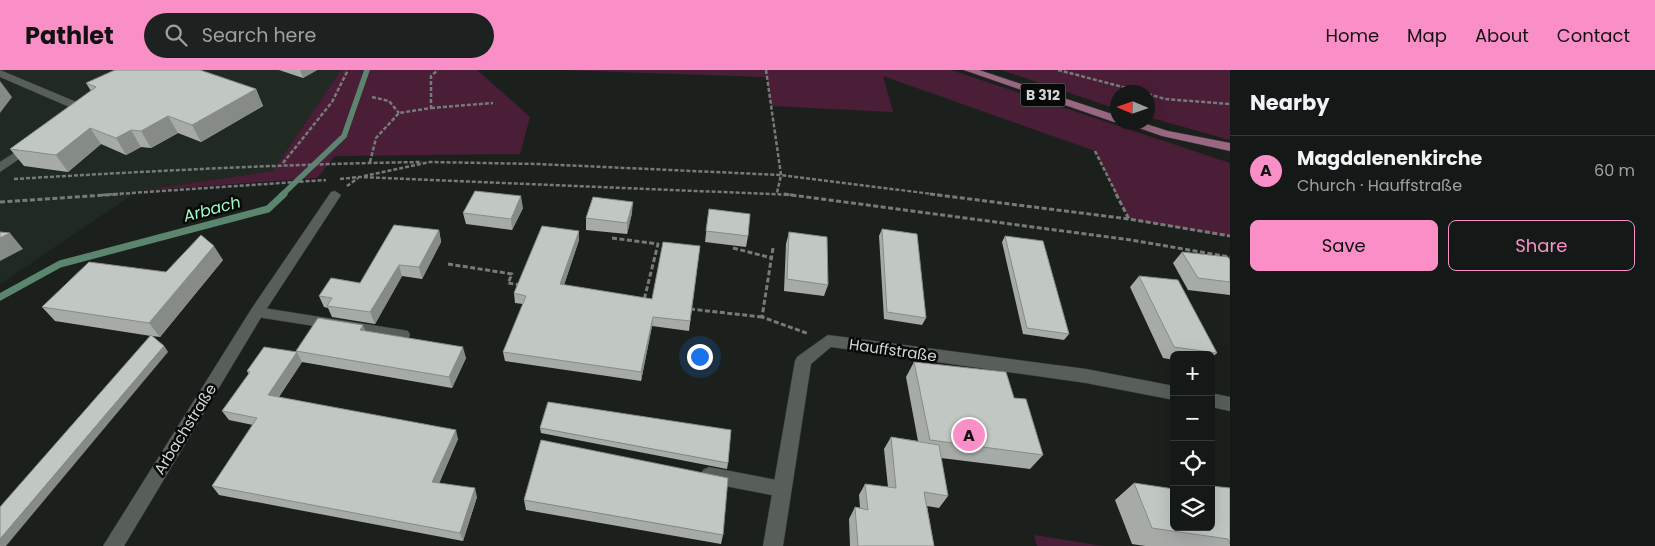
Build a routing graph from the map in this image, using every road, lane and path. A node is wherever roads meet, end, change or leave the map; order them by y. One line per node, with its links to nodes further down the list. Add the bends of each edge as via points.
1 (348, 70): 25 (path, via 332,102)
2 (438, 70): 13 (path, via 431,76)
3 (766, 70): 27 (path)
4 (969, 70): 16 (main road, B 312)
5 (986, 70): 14 (main road, B 312)
6 (1058, 70): 8 (path)
7 (0, 73): 17 (street, via 82,108)
8 (1115, 85)
9 (1155, 96): 12 (path)
10 (372, 97): 15 (path, via 389,101)
11 (493, 103): 13 (path)
12 (1230, 104)
13 (431, 108): 15 (path)
14 (1110, 109)
15 (399, 113): 23 (path, via 376,138)
16 (1110, 117)
17 (67, 119)
18 (1155, 124): 21 (main road)
19 (1153, 130): 21 (main road)
20 (37, 141): 26 (street)
21 (1230, 147)
22 (1095, 151): 33 (path)
23 (370, 162): 24 (path); 25 (path)
24 (430, 162): 27 (path); 30 (path, via 359,177)
25 (283, 164): 28 (path)
26 (0, 168)
27 (781, 175): 30 (path); 33 (path)
28 (9, 179)
29 (319, 180): 32 (path)
30 (777, 194): 38 (path, via 1131,240)
31 (334, 195): 44 (street, Arbachstraße)
32 (0, 202)
33 (1129, 219): 34 (path)
34 (1230, 236)
35 (612, 238): 42 (path, via 658,244)
36 (733, 248): 39 (path)
37 (773, 248): 39 (path)
38 (1230, 257)
39 (772, 258): 45 (path)
40 (448, 264): 41 (path, via 512,274 508,283)
41 (528, 286)
42 (644, 304)
43 (683, 308): 45 (path)
44 (257, 312): 46 (lane); 53 (street, Arbachstraße)
45 (762, 317): 47 (path)
46 (403, 336)
47 (828, 341): 48 (street, Hauffstraße, via 1086,376); 52 (street, Hauffstraße, via 803,361)
48 (1170, 392)
49 (1215, 401): 50 (street)
50 (1230, 404)
51 (695, 472): 52 (lane)
52 (782, 489): 54 (street, Hauffstraße)
53 (113, 546)
54 (772, 546)

